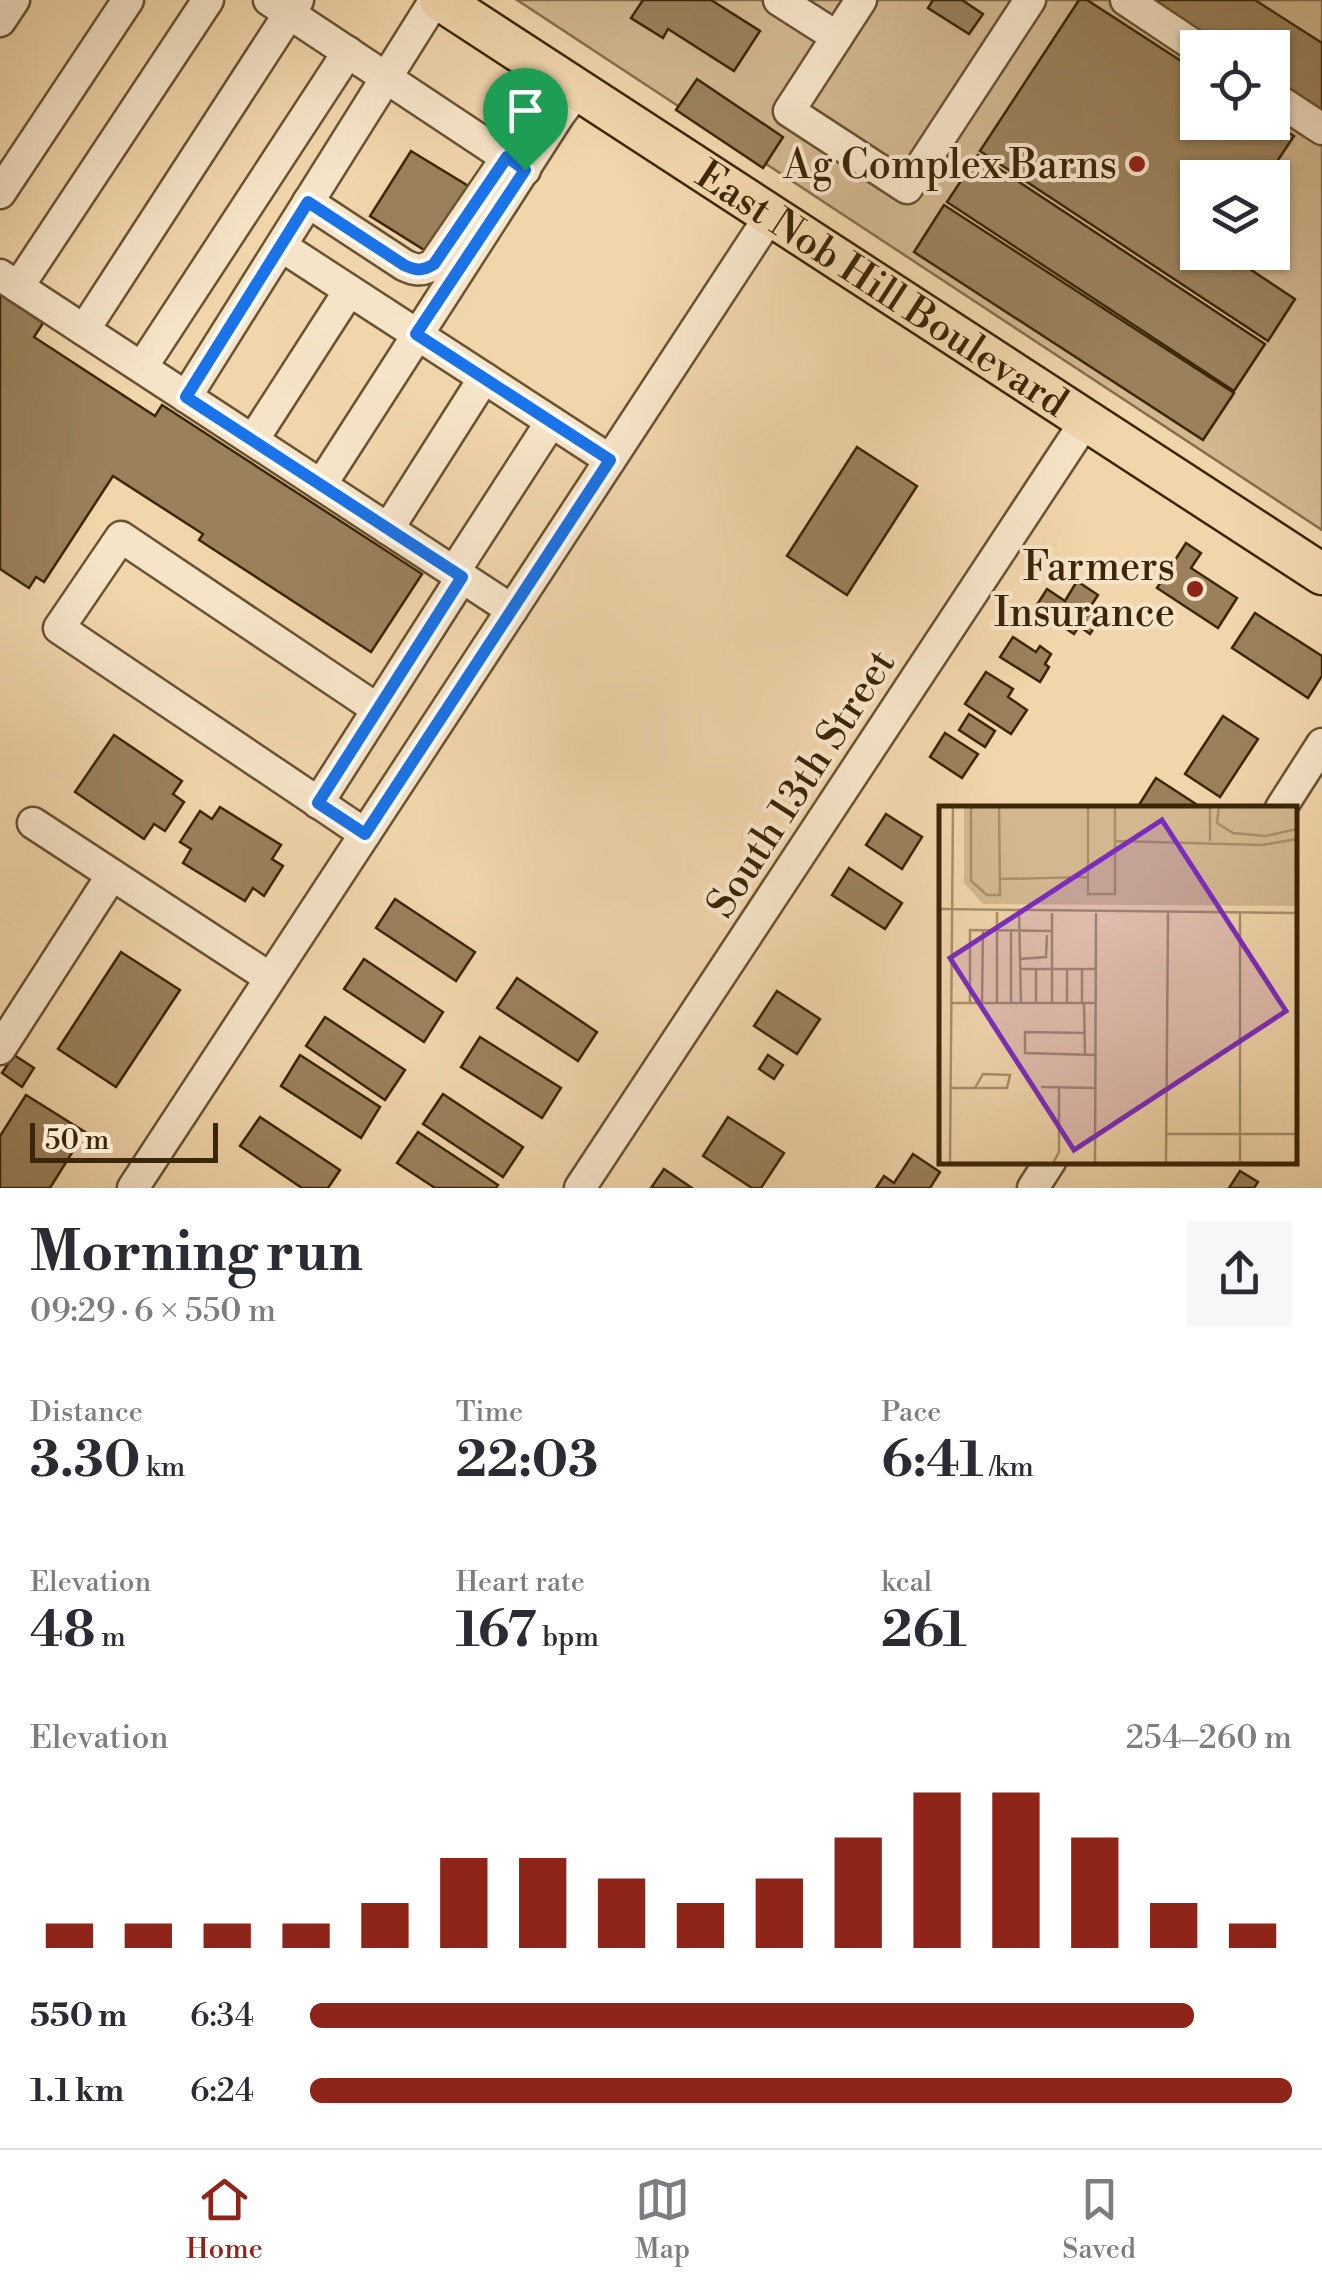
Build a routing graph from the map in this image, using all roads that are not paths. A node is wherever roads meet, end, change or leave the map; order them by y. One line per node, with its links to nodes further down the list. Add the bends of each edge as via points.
1 (14, 0): 10 (street)
2 (128, 0): 19 (street)
3 (208, 0): 23 (street)
4 (438, 0): 14 (street); 15 (main road, East Nob Hill Boulevard)
5 (779, 0): 12 (street)
6 (862, 0): 12 (street)
7 (1030, 0): 12 (street, via 907,188 789,111)
8 (1126, 0): 11 (street)
9 (286, 5): 13 (street); 25 (street)
10 (0, 21)
11 (1180, 36)
12 (837, 37)
13 (348, 52): 14 (street); 27 (street)
14 (386, 78): 18 (street); 20 (street)
15 (578, 90): 18 (street); 21 (main road, East Nob Hill Boulevard)
16 (1290, 108): 17 (street)
17 (1322, 129)
18 (516, 164): 20 (street, via 425,270 404,265); 26 (street)
19 (0, 194)
20 (308, 202): 22 (street)
21 (770, 216): 31 (main road, East Nob Hill Boulevard); 33 (street)
22 (280, 246): 24 (street); 29 (street)
23 (9, 281): 25 (street)
24 (349, 291): 26 (street); 32 (street)
25 (84, 330): 27 (street)
26 (416, 334): 28 (street); 34 (street)
27 (142, 368): 29 (street)
28 (484, 378): 30 (street); 35 (street)
29 (186, 397): 32 (street)
30 (551, 422): 33 (street); 36 (street)
31 (1085, 422): 37 (main road, East Nob Hill Boulevard); 50 (street, South 13th Street)
32 (253, 440): 34 (street)
33 (610, 460): 38 (street)
34 (321, 485): 35 (street)
35 (388, 529): 36 (street)
36 (458, 574): 38 (street); 39 (street)
37 (1322, 574)
38 (512, 610): 44 (street)
39 (378, 710): 41 (street); 41 (street, via 121,536 60,628)
40 (1322, 744): 42 (street)
41 (318, 803): 44 (street)
42 (1281, 806)
43 (33, 822): 45 (street)
44 (365, 834): 46 (street)
45 (112, 876): 46 (street); 47 (street)
46 (270, 978): 49 (street)
47 (0, 1049)
48 (1049, 1163): 51 (street)
49 (133, 1188)
50 (580, 1188)
51 (1033, 1188)

